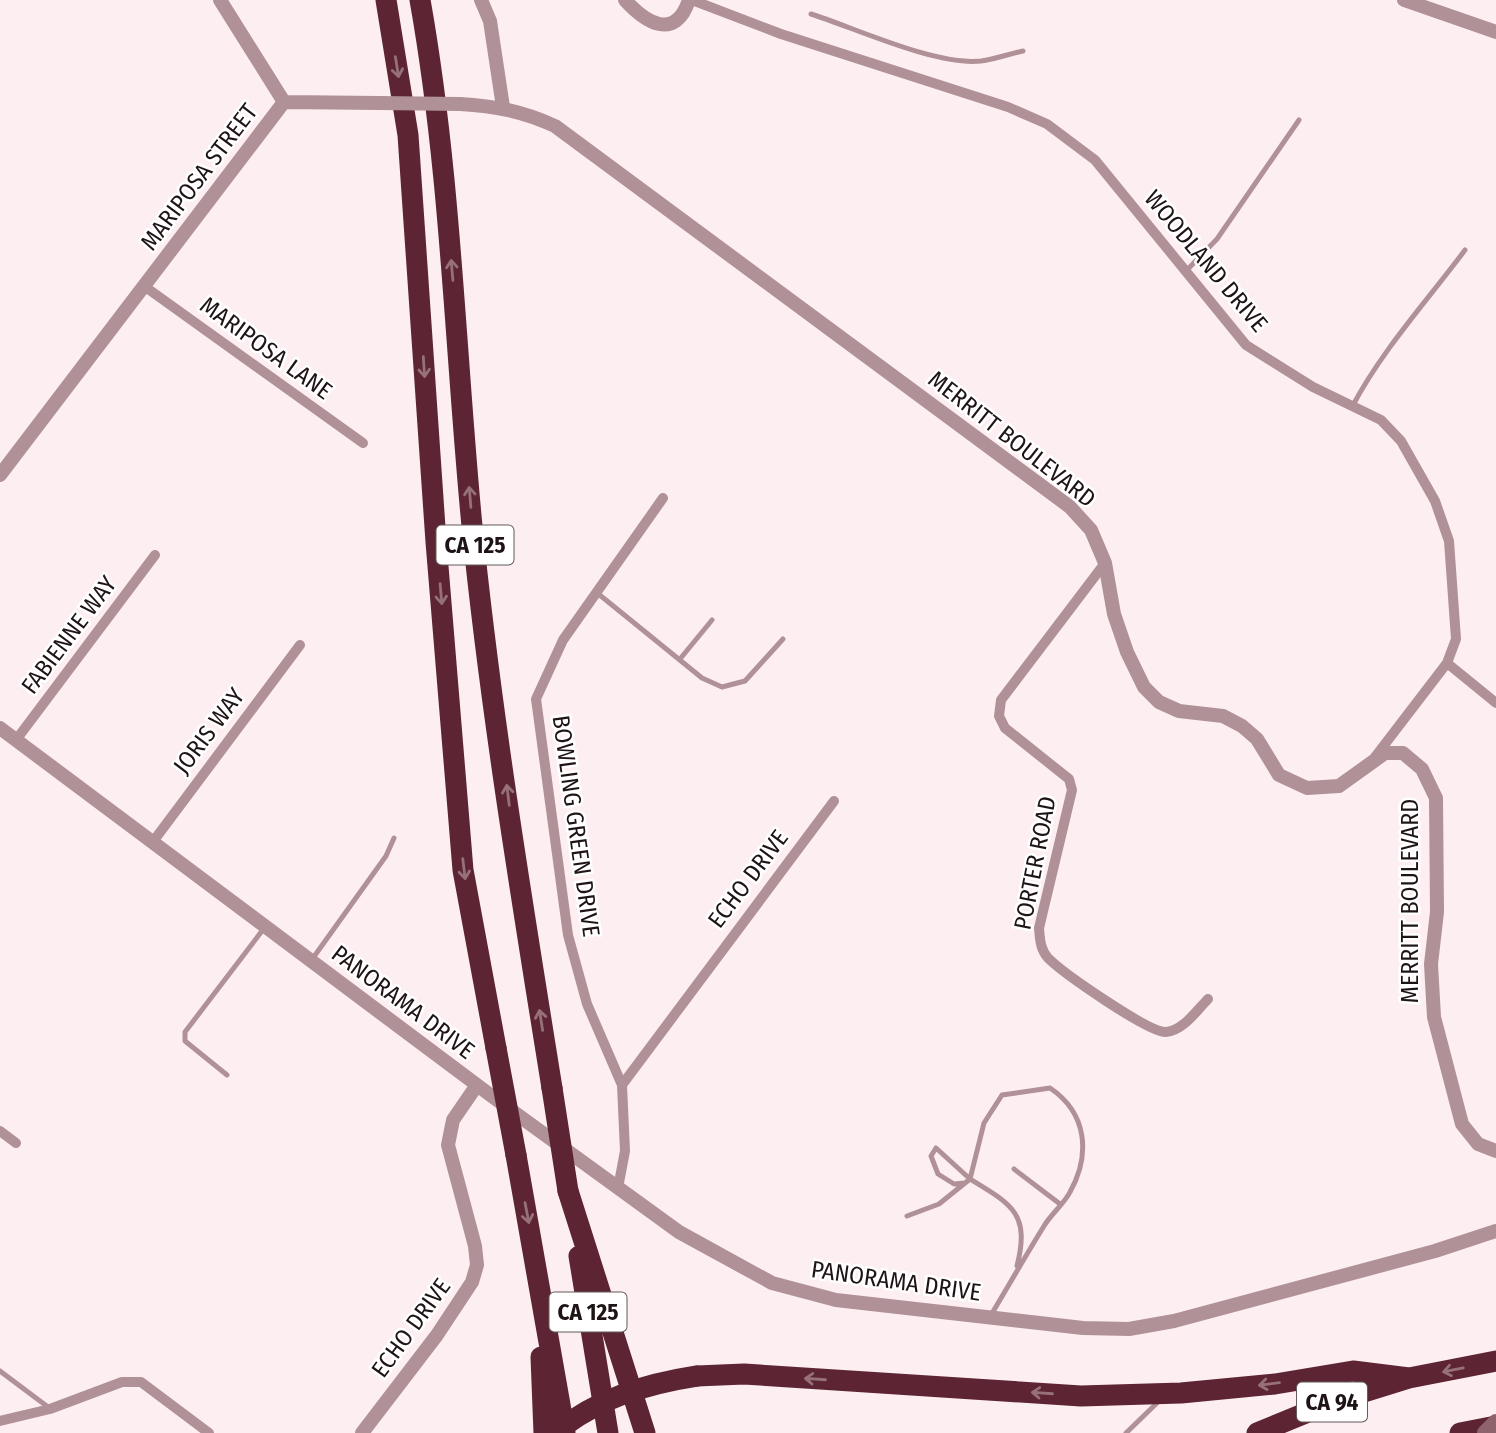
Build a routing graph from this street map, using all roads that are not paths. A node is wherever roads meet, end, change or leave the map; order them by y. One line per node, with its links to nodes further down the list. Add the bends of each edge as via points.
1 (220, 0): 11 (street)
2 (386, 0): 52 (highway, CA 125, one-way to 52, bridge, via 408,135 463,870)
3 (420, 0): 48 (highway, CA 125, one-way to 3, bridge, via 517,866 472,528 440,127)
4 (481, 0): 12 (street, via 490,21)
5 (625, 0): 6 (street, via 645,20 659,24 673,23)
6 (691, 0): 15 (street, WOODLAND DRIVE, via 1047,124 1095,160)
7 (1404, 0): 9 (street)
8 (811, 14): 10 (lane, via 963,60 981,61)
9 (1496, 32)
10 (1023, 51)
11 (284, 102): 12 (street, MARIPOSA STREET, bridge); 16 (street, MARIPOSA STREET)
12 (503, 107): 22 (street, MERRITT BOULEVARD, via 555,126 1070,507 1091,530)
13 (1299, 120): 15 (lane, via 1217,239)
14 (1465, 250): 17 (lane, via 1373,367)
15 (1184, 273): 17 (street, WOODLAND DRIVE, via 1245,345)
16 (144, 286): 18 (street, MARIPOSA LANE); 19 (street, MARIPOSA STREET)
17 (1352, 407): 28 (street, WOODLAND DRIVE, via 1381,420 1401,441 1435,501 1449,541 1455,639)
18 (362, 443)
19 (0, 475)
20 (663, 498): 23 (street, BOWLING GREEN DRIVE)
21 (155, 555): 31 (street, FABIENNE WAY)
22 (1105, 563): 32 (street, MERRITT BOULEVARD, via 1114,614 1127,652 1144,687 1159,702 1179,710 1223,716 1242,726 1257,739 1279,775 1307,789 1339,786); 38 (street, PORTER ROAD, via 1001,700 999,716 1005,728 1069,779 1072,790 1039,928 1040,944 1067,972 1155,1030 1168,1032 1182,1026)
23 (596, 592): 27 (lane); 41 (street, BOWLING GREEN DRIVE, via 564,640 536,698 568,936 587,1004)
24 (712, 620): 27 (lane)
25 (783, 639): 27 (lane, via 745,681 722,687 702,678)
26 (300, 645): 35 (street, JORIS WAY)
27 (680, 659)
28 (1447, 663): 29 (street); 32 (street, WOODLAND DRIVE)
29 (1496, 703)
30 (0, 728): 31 (street, PANORAMA DRIVE)
31 (16, 740): 35 (street, PANORAMA DRIVE)
32 (1375, 757): 44 (street, MERRITT BOULEVARD, via 1403,753 1422,769 1436,798 1434,1017 1462,1124 1478,1144)
33 (834, 801): 41 (street, ECHO DRIVE)
34 (394, 838): 37 (lane)
35 (152, 843): 36 (street, PANORAMA DRIVE)
36 (265, 927): 37 (street, PANORAMA DRIVE); 39 (lane, via 185,1032 185,1041)
37 (311, 961): 40 (street, PANORAMA DRIVE)
38 (1208, 999)
39 (227, 1075)
40 (477, 1085): 47 (street, PANORAMA DRIVE); 63 (street, ECHO DRIVE, via 453,1120 448,1146 475,1246 477,1265 472,1282)
41 (622, 1086): 47 (street, BOWLING GREEN DRIVE, via 625,1151)
42 (0, 1131): 43 (street)
43 (16, 1143)
44 (1496, 1151)
45 (1014, 1169): 49 (lane)
46 (967, 1181): 46 (lane, via 936,1148 931,1156 938,1174 954,1184); 49 (lane, via 996,1100 1002,1095 1051,1088 1066,1099 1083,1127 1083,1165); 50 (lane, via 939,1204); 53 (lane, via 1005,1202 1022,1224 1024,1240)
47 (618, 1188): 54 (street, PANORAMA DRIVE, via 679,1232 772,1283 836,1300)
48 (568, 1191): 67 (highway, CA 125); 68 (highway); 69 (highway)
49 (1060, 1204): 53 (lane)
50 (907, 1216)
51 (1496, 1231): 54 (street, PANORAMA DRIVE, via 1174,1321 1129,1329)
52 (538, 1271): 64 (highway); 66 (highway, CA 125)
53 (1016, 1273): 54 (lane)
54 (990, 1317)
55 (1496, 1362): 57 (highway, CA 94, one-way to 57)
56 (0, 1371): 59 (lane)
57 (1409, 1378): 58 (highway, one-way to 58, via 1353,1371 1276,1384); 71 (highway, CA 94, via 1335,1401)
58 (1166, 1394): 65 (highway, one-way to 65, bridge, via 1081,1396 744,1374 697,1376 609,1399); 70 (lane)
59 (50, 1409): 60 (street); 62 (street, via 122,1382 141,1382)
60 (0, 1421)
61 (1496, 1424): 72 (highway); 73 (main road, bridge)
62 (209, 1433)
63 (362, 1433)
64 (544, 1433)
65 (555, 1433)
66 (565, 1433)
67 (608, 1433)
68 (631, 1433)
69 (645, 1433)
70 (1126, 1433)
71 (1257, 1433)
72 (1460, 1433)
73 (1485, 1433)

